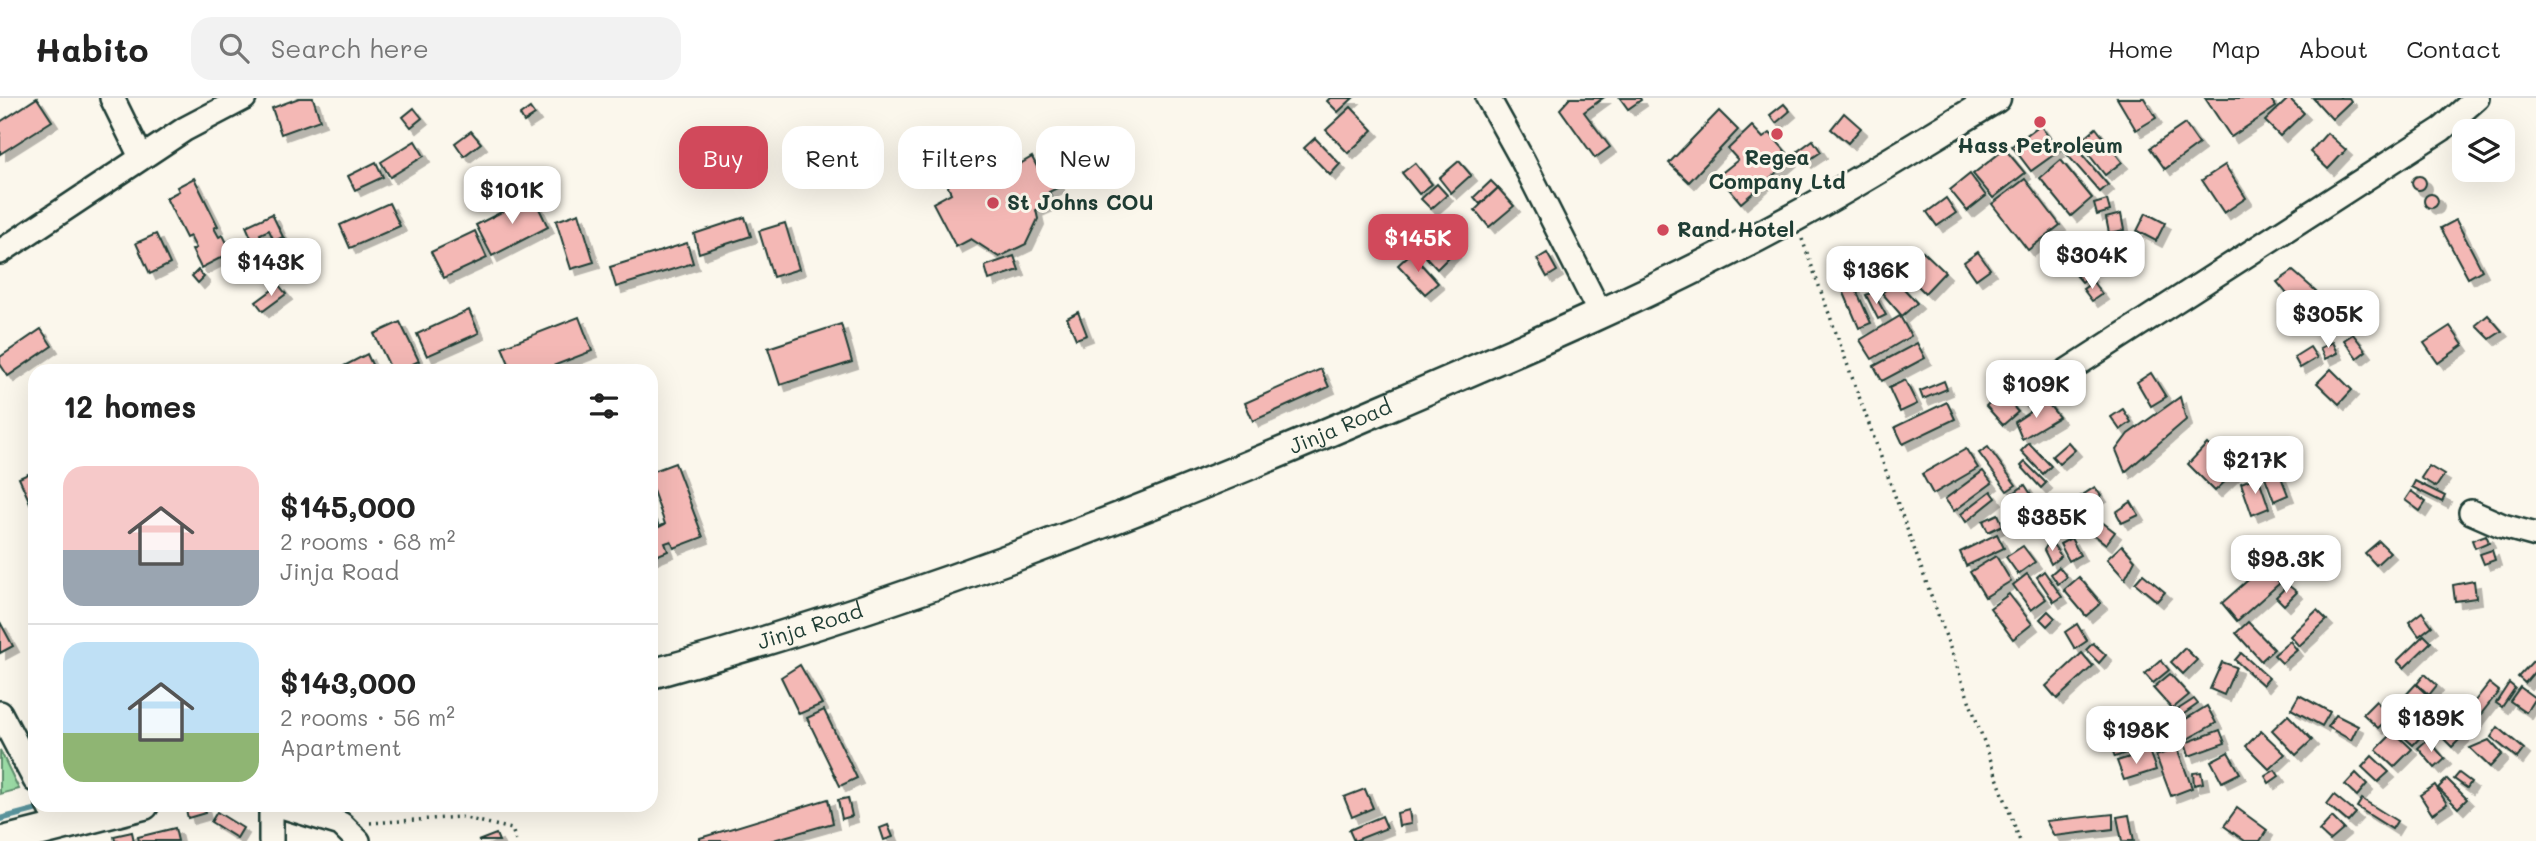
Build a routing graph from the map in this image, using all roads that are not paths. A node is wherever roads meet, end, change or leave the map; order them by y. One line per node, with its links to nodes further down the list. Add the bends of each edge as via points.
1 (113, 98): 6 (street)
2 (244, 98): 6 (street)
3 (1488, 98): 8 (street)
4 (1996, 98): 8 (main road, Jinja Road, via 1794,218)
5 (2477, 98): 9 (street, via 2442,129)
6 (141, 157): 7 (street)
7 (0, 252)
8 (1601, 315): 12 (main road, Jinja Road, via 1229,475 990,567 761,644)
9 (2059, 376)
10 (2471, 512): 11 (street)
11 (2536, 535)
12 (658, 672)
13 (0, 713): 14 (street)
14 (28, 767)
15 (87, 812): 18 (main road)
16 (271, 812): 20 (street)
17 (301, 812): 21 (street, via 341,824)
18 (54, 816): 19 (main road)
19 (3, 841)
20 (271, 841)
21 (358, 841)

